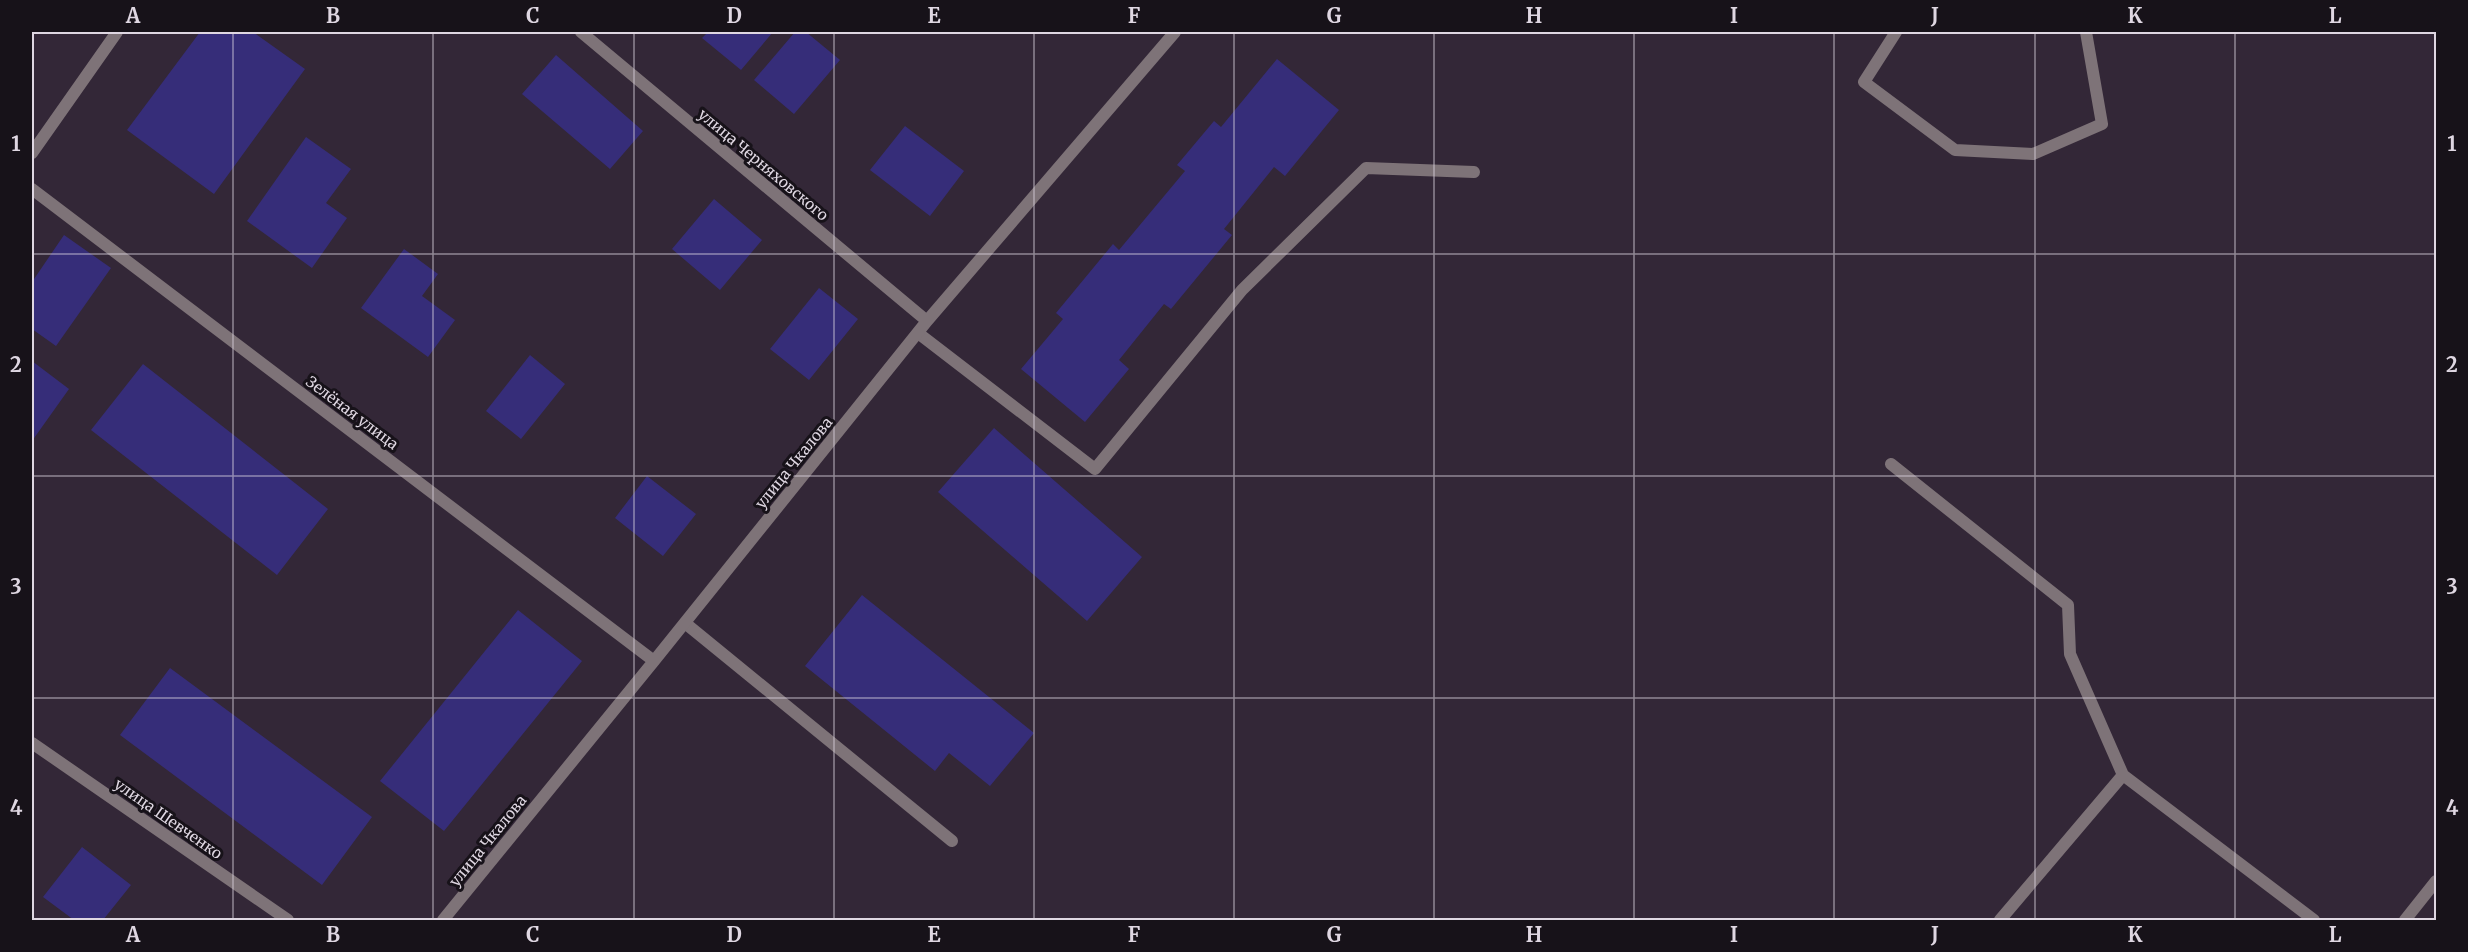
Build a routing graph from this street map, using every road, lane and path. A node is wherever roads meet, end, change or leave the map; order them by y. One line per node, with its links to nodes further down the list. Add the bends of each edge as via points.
1 (117, 32): 6 (street)
2 (581, 32): 9 (street, улица Черняховского)
3 (1175, 32): 9 (street, улица Чкалова)
4 (1896, 32): 5 (street, via 1864,82 1955,150 2033,154 2102,124)
5 (2086, 32)
6 (32, 153)
7 (1474, 172): 10 (street, via 1366,168 1242,290 1095,469)
8 (32, 189): 13 (street, Зелёная улица)
9 (927, 321): 10 (street, улица Чкалова)
10 (918, 333): 12 (street, улица Чкалова)
11 (1891, 464): 15 (street, via 2068,605 2070,654)
12 (685, 622): 13 (street, улица Чкалова); 16 (street)
13 (654, 661): 19 (street, улица Чкалова)
14 (32, 743): 18 (street, улица Шевченко)
15 (2123, 775): 20 (street); 21 (street)
16 (952, 841)
17 (2436, 881): 22 (street)
18 (288, 921)
19 (443, 921)
20 (2000, 921)
21 (2314, 921)
22 (2405, 921)

